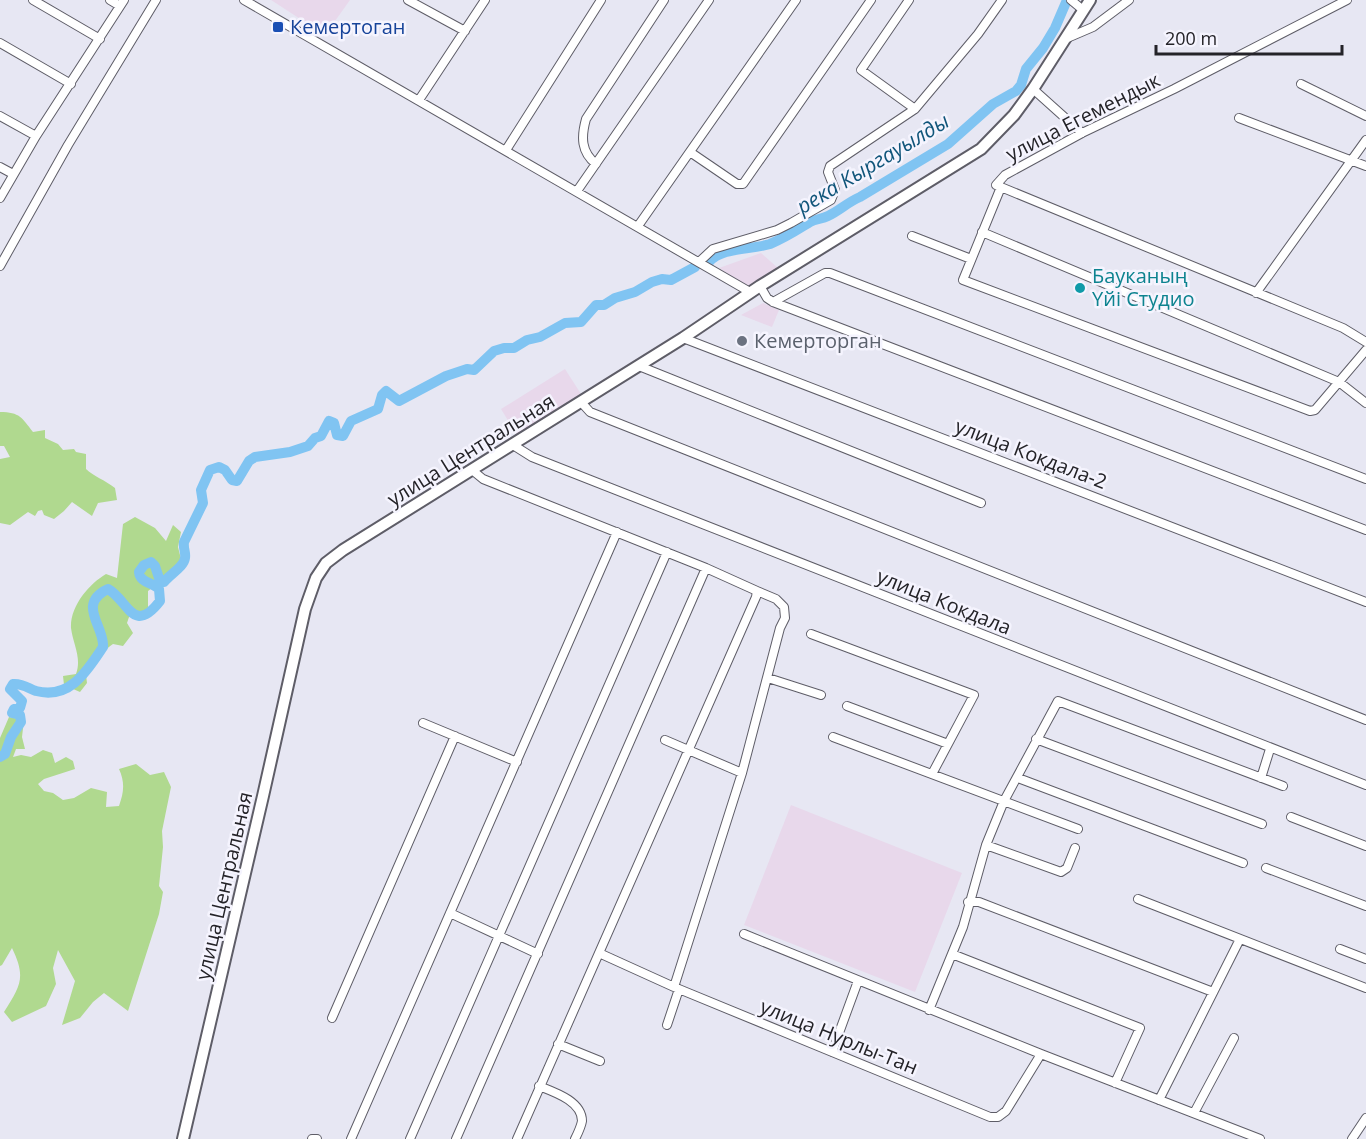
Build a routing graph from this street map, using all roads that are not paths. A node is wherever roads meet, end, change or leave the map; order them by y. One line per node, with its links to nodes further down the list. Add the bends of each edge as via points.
1 (33, 0): 20 (street)
2 (110, 0): 17 (street)
3 (156, 0): 49 (street)
4 (244, 0): 26 (street)
5 (408, 0): 19 (street)
6 (485, 0): 19 (street)
7 (601, 0): 34 (street)
8 (664, 0): 37 (street, via 586,119 583,147)
9 (709, 0): 37 (street)
10 (796, 0): 35 (street)
11 (871, 0): 35 (street, via 743,184 737,184)
12 (909, 0): 27 (street, via 861,70)
13 (1002, 0): 27 (street)
14 (1090, 0): 18 (main road, улица Центральная)
15 (1129, 0): 21 (street, via 1092,27)
16 (1347, 0): 31 (street, улица Егемендык)
17 (122, 3): 20 (street)
18 (1076, 4): 21 (main road, улица Центральная)
19 (465, 31): 26 (street)
20 (100, 39): 23 (street)
21 (1065, 39): 25 (main road, улица Центральная)
22 (0, 43): 23 (street)
23 (71, 84): 32 (street)
24 (1301, 84): 29 (street)
25 (1033, 89): 31 (street); 50 (main road, улица Центральная, via 981,149)
26 (419, 100): 34 (street)
27 (915, 110): 48 (street, via 830,166 828,172 835,190 831,200 777,230 713,249)
28 (0, 116): 32 (street)
29 (1366, 116)
30 (1239, 118): 36 (street)
31 (1082, 133): 41 (street, улица Егемендык, via 1005,175)
32 (36, 136): 40 (street)
33 (1366, 140): 36 (street)
34 (506, 150): 42 (street)
35 (690, 152): 44 (street)
36 (1351, 161): 39 (street); 52 (street)
37 (596, 165): 42 (street)
38 (0, 166): 40 (street)
39 (1366, 166)
40 (14, 174): 43 (street)
41 (998, 186): 45 (street); 52 (street)
42 (577, 191): 44 (street)
43 (0, 198)
44 (638, 226): 48 (street)
45 (982, 232): 47 (street); 58 (street)
46 (912, 236): 47 (street)
47 (971, 259): 58 (street, via 963,280 1310,411)
48 (699, 262): 51 (street)
49 (0, 266)
50 (760, 286): 51 (main road, улица Центральная); 53 (street)
51 (750, 292): 54 (main road, улица Центральная)
52 (1256, 294): 55 (street, via 1344,328)
53 (773, 302): 63 (street, via 830,273); 65 (street)
54 (683, 338): 57 (main road, улица Центральная); 70 (street, улица Кокдала-2)
55 (1366, 342)
56 (1366, 350): 58 (street)
57 (639, 366): 59 (main road, улица Центральная); 64 (street)
58 (1339, 382): 60 (street)
59 (581, 402): 61 (main road, улица Центральная); 75 (street, via 590,412)
60 (1366, 403)
61 (513, 445): 62 (main road, улица Центральная); 82 (street, улица Кокдала, via 532,457)
62 (472, 470): 66 (street, via 483,479); 129 (main road, улица Центральная, via 344,550 326,563 316,578 305,609)
63 (1366, 479)
64 (981, 503)
65 (1366, 530)
66 (616, 532): 67 (street); 84 (street)
67 (667, 552): 68 (street); 105 (street)
68 (706, 568): 69 (street); 109 (street)
69 (757, 591): 72 (street, via 776,598 784,607 785,618); 83 (street)
70 (1366, 602)
71 (811, 634): 81 (street, via 974,695)
72 (768, 678): 73 (street); 85 (street)
73 (821, 695)
74 (847, 706): 81 (street)
75 (1366, 720)
76 (423, 723): 77 (street)
77 (455, 736): 84 (street); 117 (street)
78 (833, 737): 86 (street)
79 (1036, 739): 87 (street); 88 (street, via 1058,701); 93 (street)
80 (665, 740): 83 (street)
81 (948, 744): 86 (street)
82 (1270, 749): 88 (street); 89 (street, улица Кокдала)
83 (688, 750): 85 (street); 108 (street)
84 (517, 762): 103 (street)
85 (742, 773): 113 (street)
86 (932, 774): 91 (street)
87 (1018, 778): 91 (street); 98 (street)
88 (1261, 778): 90 (street)
89 (1366, 785)
90 (1283, 786)
91 (1004, 801): 94 (street); 95 (street)
92 (1291, 817): 96 (street)
93 (1262, 824)
94 (1078, 829)
95 (986, 845): 97 (street, via 1061,872 1067,868); 101 (street)
96 (1366, 846)
97 (1075, 848)
98 (1243, 863)
99 (1266, 868): 102 (street)
100 (1138, 899): 106 (street)
101 (968, 902): 110 (street); 115 (street, via 979,902)
102 (1366, 906)
103 (450, 913): 105 (street); 132 (street)
104 (744, 934): 112 (street)
105 (498, 936): 109 (street); 133 (street)
106 (1240, 939): 114 (street); 115 (street)
107 (1340, 949): 111 (street)
108 (599, 953): 113 (street, улица Нурлы-Тан); 120 (street)
109 (538, 954): 134 (street)
110 (952, 954): 116 (street); 124 (street, via 1140,1028)
111 (1366, 959)
112 (858, 981): 116 (street); 121 (street)
113 (677, 988): 118 (street); 121 (street, улица Нурлы-Тан)
114 (1366, 988)
115 (1213, 992): 126 (street)
116 (929, 1010): 122 (street)
117 (332, 1018)
118 (667, 1025)
119 (1234, 1038): 127 (street)
120 (558, 1044): 123 (street); 125 (street)
121 (832, 1052): 122 (street, улица Нурлы-Тан, via 990,1117 1006,1111)
122 (1041, 1054): 124 (street)
123 (600, 1061)
124 (1114, 1083): 126 (street)
125 (539, 1086): 135 (street); 136 (street, via 576,1106 582,1124)
126 (1159, 1100): 127 (street)
127 (1194, 1113): 137 (street)
128 (1366, 1118): 138 (street)
129 (183, 1139)
130 (312, 1139): 131 (street)
131 (317, 1139)
132 (351, 1139)
133 (410, 1139)
134 (456, 1139)
135 (517, 1139)
136 (575, 1139)
137 (1260, 1139)
138 (1352, 1139)

